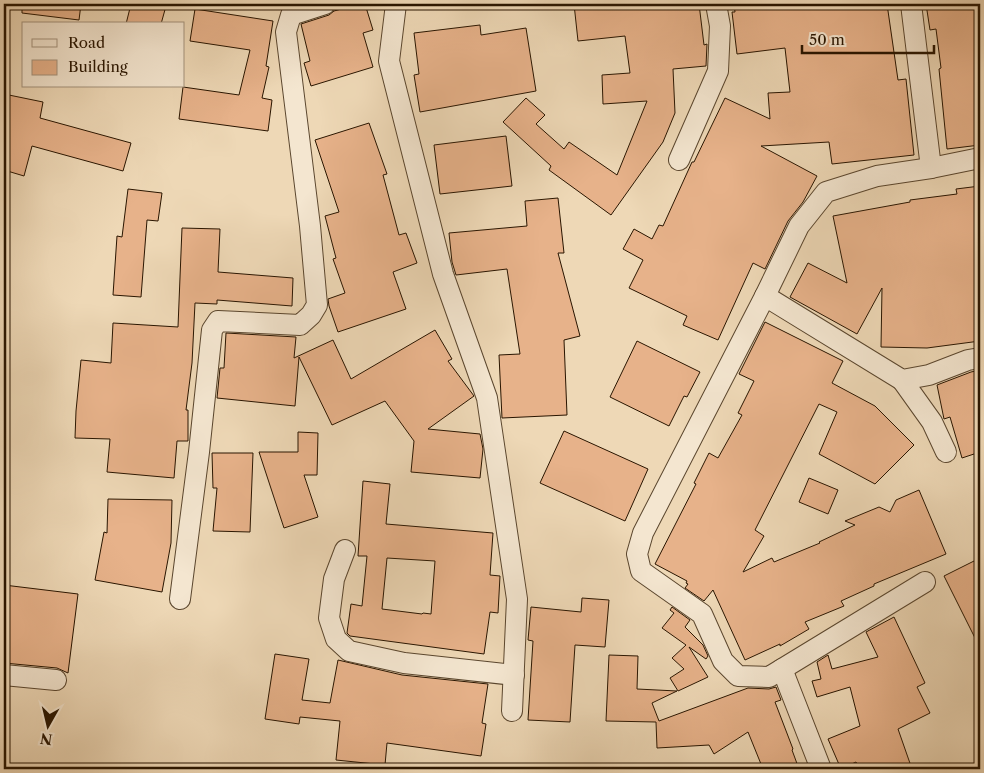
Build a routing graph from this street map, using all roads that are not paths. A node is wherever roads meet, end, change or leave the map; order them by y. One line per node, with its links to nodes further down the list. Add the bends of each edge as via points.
1 (325, 4): 14 (street, via 291,15 286,32 318,305 300,325 218,321 212,330)
2 (396, 4): 17 (street, via 389,62 443,274 487,398 518,599)
3 (716, 4): 6 (street, via 720,26 718,71)
4 (911, 4): 7 (street)
5 (980, 158): 7 (street)
6 (679, 160)
7 (931, 168): 8 (street, via 877,176 826,192 799,226)
8 (765, 296): 10 (street); 15 (street, via 643,533 637,554 641,571 702,614 723,661 738,676 769,677)
9 (980, 358): 10 (street)
10 (902, 380): 11 (street, via 932,422)
11 (946, 452)
12 (345, 550): 17 (street, via 334,579 329,618 336,639 349,651 404,663)
13 (925, 582): 15 (street)
14 (180, 599)
15 (782, 669): 20 (street)
16 (4, 675): 18 (street)
17 (514, 675): 19 (street)
18 (56, 680)
19 (512, 711)
20 (821, 769)

